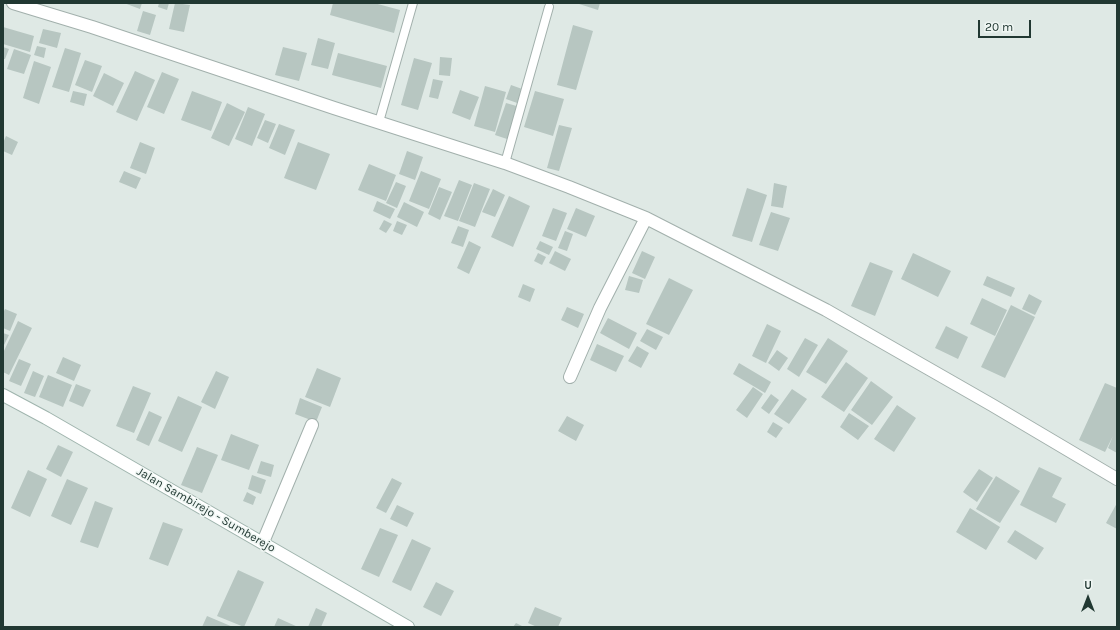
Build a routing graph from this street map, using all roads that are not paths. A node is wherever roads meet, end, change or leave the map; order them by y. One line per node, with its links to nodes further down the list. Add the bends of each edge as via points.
1 (13, 3): 4 (street)
2 (413, 3): 4 (lane)
3 (549, 8): 5 (lane)
4 (378, 122): 5 (street)
5 (505, 163): 6 (street)
6 (646, 218): 7 (street, via 600,308); 10 (street, via 826,310)
7 (570, 377)
8 (3, 395): 11 (street, Jalan Sambirejo - Sumberejo)
9 (312, 425): 11 (street)
10 (1117, 479)
11 (263, 542): 12 (street, Jalan Sambirejo - Sumberejo)
12 (408, 627)

